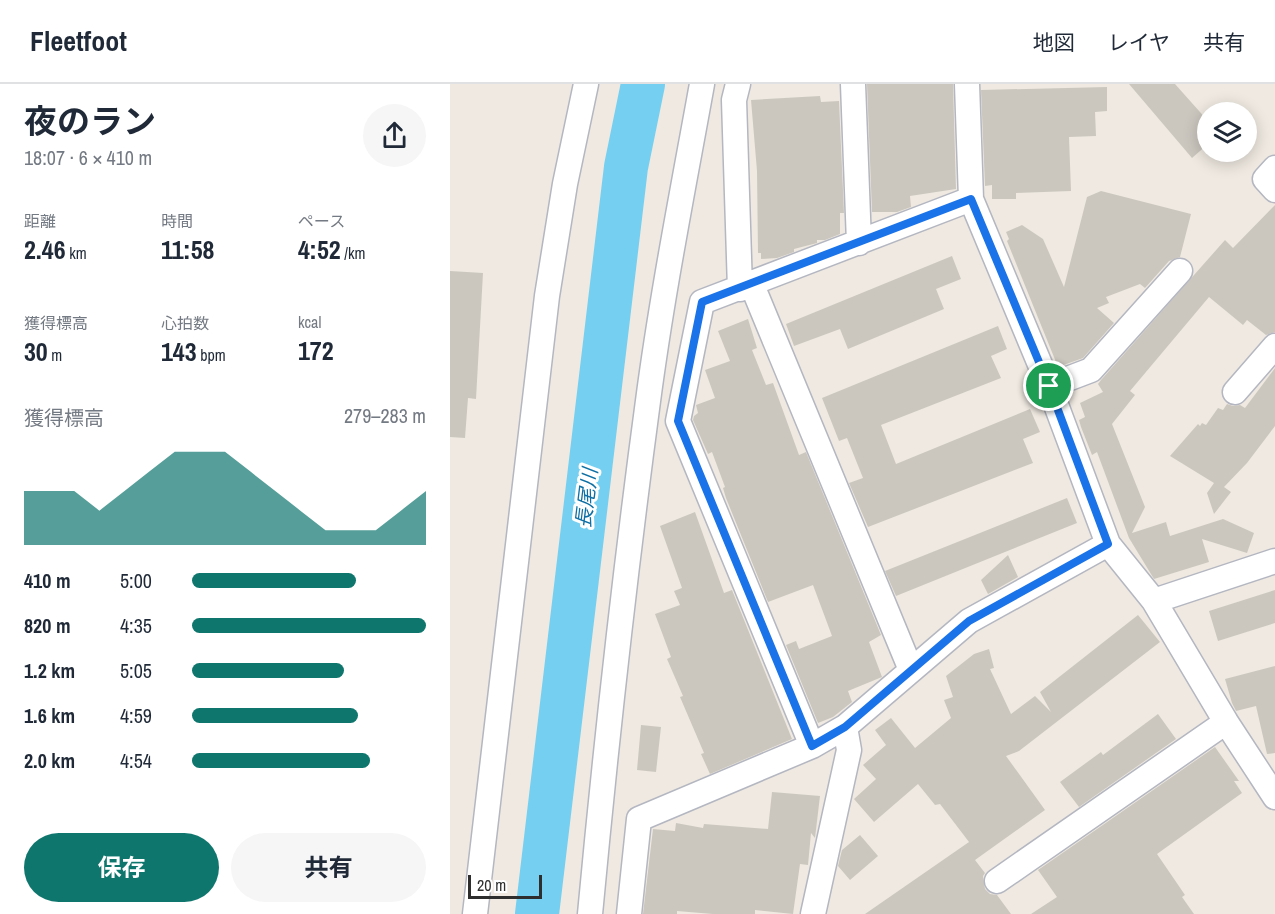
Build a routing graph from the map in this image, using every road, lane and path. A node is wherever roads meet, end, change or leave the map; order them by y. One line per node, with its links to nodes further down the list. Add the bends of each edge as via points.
1 (586, 84): 24 (street, via 547,296)
2 (702, 84): 25 (street, via 648,399 607,734)
3 (738, 84): 11 (street, via 734,100)
4 (853, 84): 9 (street)
5 (967, 84): 8 (street)
6 (1275, 168): 7 (street, via 1264,179)
7 (1275, 190)
8 (971, 199): 9 (street); 13 (street)
9 (859, 243): 11 (street)
10 (1180, 271): 13 (street, via 1090,370)
11 (746, 287): 18 (street); 21 (street, via 702,302 678,421)
12 (1275, 346): 14 (street)
13 (1049, 386): 15 (street)
14 (1235, 392)
15 (1108, 544): 17 (street); 18 (street, via 969,621)
16 (1275, 561): 17 (street)
17 (1154, 601): 19 (street)
18 (911, 670): 20 (street)
19 (1226, 722): 22 (street); 23 (street)
20 (845, 727): 21 (street); 27 (street, via 849,750)
21 (812, 746): 26 (street, via 639,819)
22 (1275, 797)
23 (997, 881)
24 (475, 914)
25 (590, 914)
26 (629, 914)
27 (813, 914)

